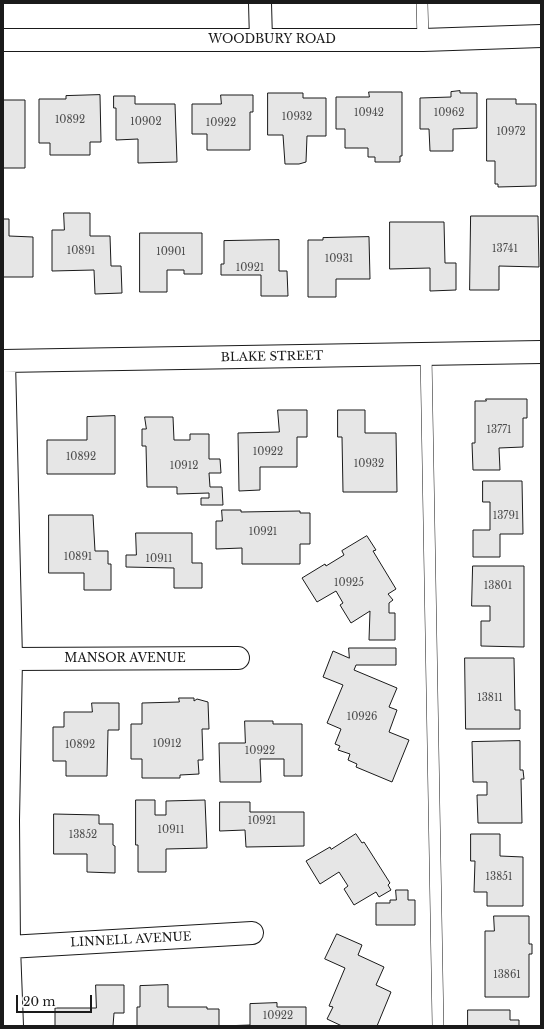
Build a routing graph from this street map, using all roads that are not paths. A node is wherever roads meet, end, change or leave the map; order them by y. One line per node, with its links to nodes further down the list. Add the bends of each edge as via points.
1 (260, 3): 5 (street)
2 (422, 3): 6 (lane)
3 (541, 36): 6 (street, WOODBURY ROAD)
4 (3, 40): 5 (street, WOODBURY ROAD)
5 (261, 40): 6 (street, WOODBURY ROAD)
6 (423, 40)
7 (541, 352): 8 (street, BLAKE STREET)
8 (426, 354): 9 (street, BLAKE STREET); 16 (lane)
9 (4, 361): 11 (street)
10 (238, 658): 11 (street, MANSOR AVENUE)
11 (11, 659): 12 (street)
12 (6, 820): 14 (street)
13 (252, 933): 14 (street, LINNELL AVENUE)
14 (9, 947): 15 (street)
15 (12, 1026)
16 (438, 1026)

